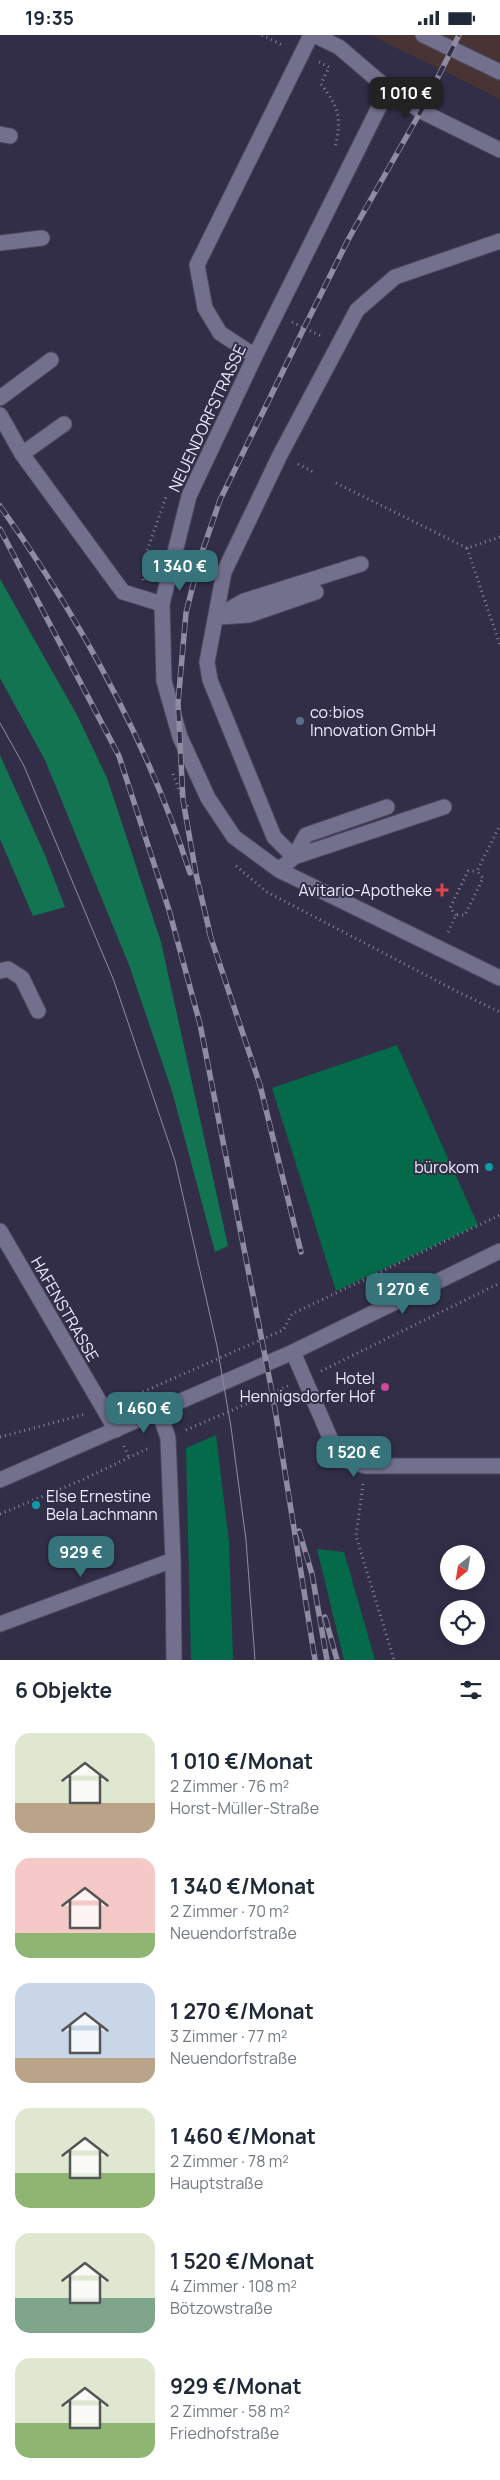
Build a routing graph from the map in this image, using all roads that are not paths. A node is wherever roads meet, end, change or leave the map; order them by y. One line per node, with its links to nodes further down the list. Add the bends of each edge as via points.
1 (312, 35): 4 (street, via 339,47); 9 (street, via 197,265 206,308 220,333)
2 (423, 35): 3 (street)
3 (500, 72)
4 (388, 89): 5 (street, via 421,111); 9 (street, NEUENDORFSTRASSE)
5 (500, 150)
6 (42, 238): 8 (street)
7 (500, 241): 18 (street, via 395,277 357,310 280,455 224,572)
8 (0, 243)
9 (255, 355): 17 (street, NEUENDORFSTRASSE, via 189,496)
10 (51, 360): 11 (street)
11 (0, 398)
12 (0, 415): 14 (street)
13 (64, 424): 14 (street)
14 (22, 454): 17 (street, via 123,592)
15 (361, 563): 18 (street, via 244,601)
16 (316, 592): 18 (street, via 249,615)
17 (162, 604): 22 (street, NEUENDORFSTRASSE, via 164,681 180,737 208,798 234,837)
18 (216, 617): 21 (street, via 207,662 210,681 274,837)
19 (387, 807): 21 (street, via 306,835)
20 (444, 807): 21 (street)
21 (294, 857): 22 (street)
22 (279, 870): 24 (street, NEUENDORFSTRASSE)
23 (0, 971): 25 (street, via 8,969 22,978)
24 (500, 978)
25 (38, 1011)
26 (0, 1231): 30 (street, HAFENSTRASSE)
27 (500, 1251): 28 (street)
28 (293, 1352): 29 (street); 31 (street, via 334,1447 344,1459 366,1465)
29 (160, 1411): 30 (street); 33 (street, via 168,1438)
30 (116, 1430): 32 (street)
31 (500, 1466)
32 (0, 1480)
33 (173, 1560): 34 (street); 35 (street)
34 (0, 1624)
35 (174, 1660)

